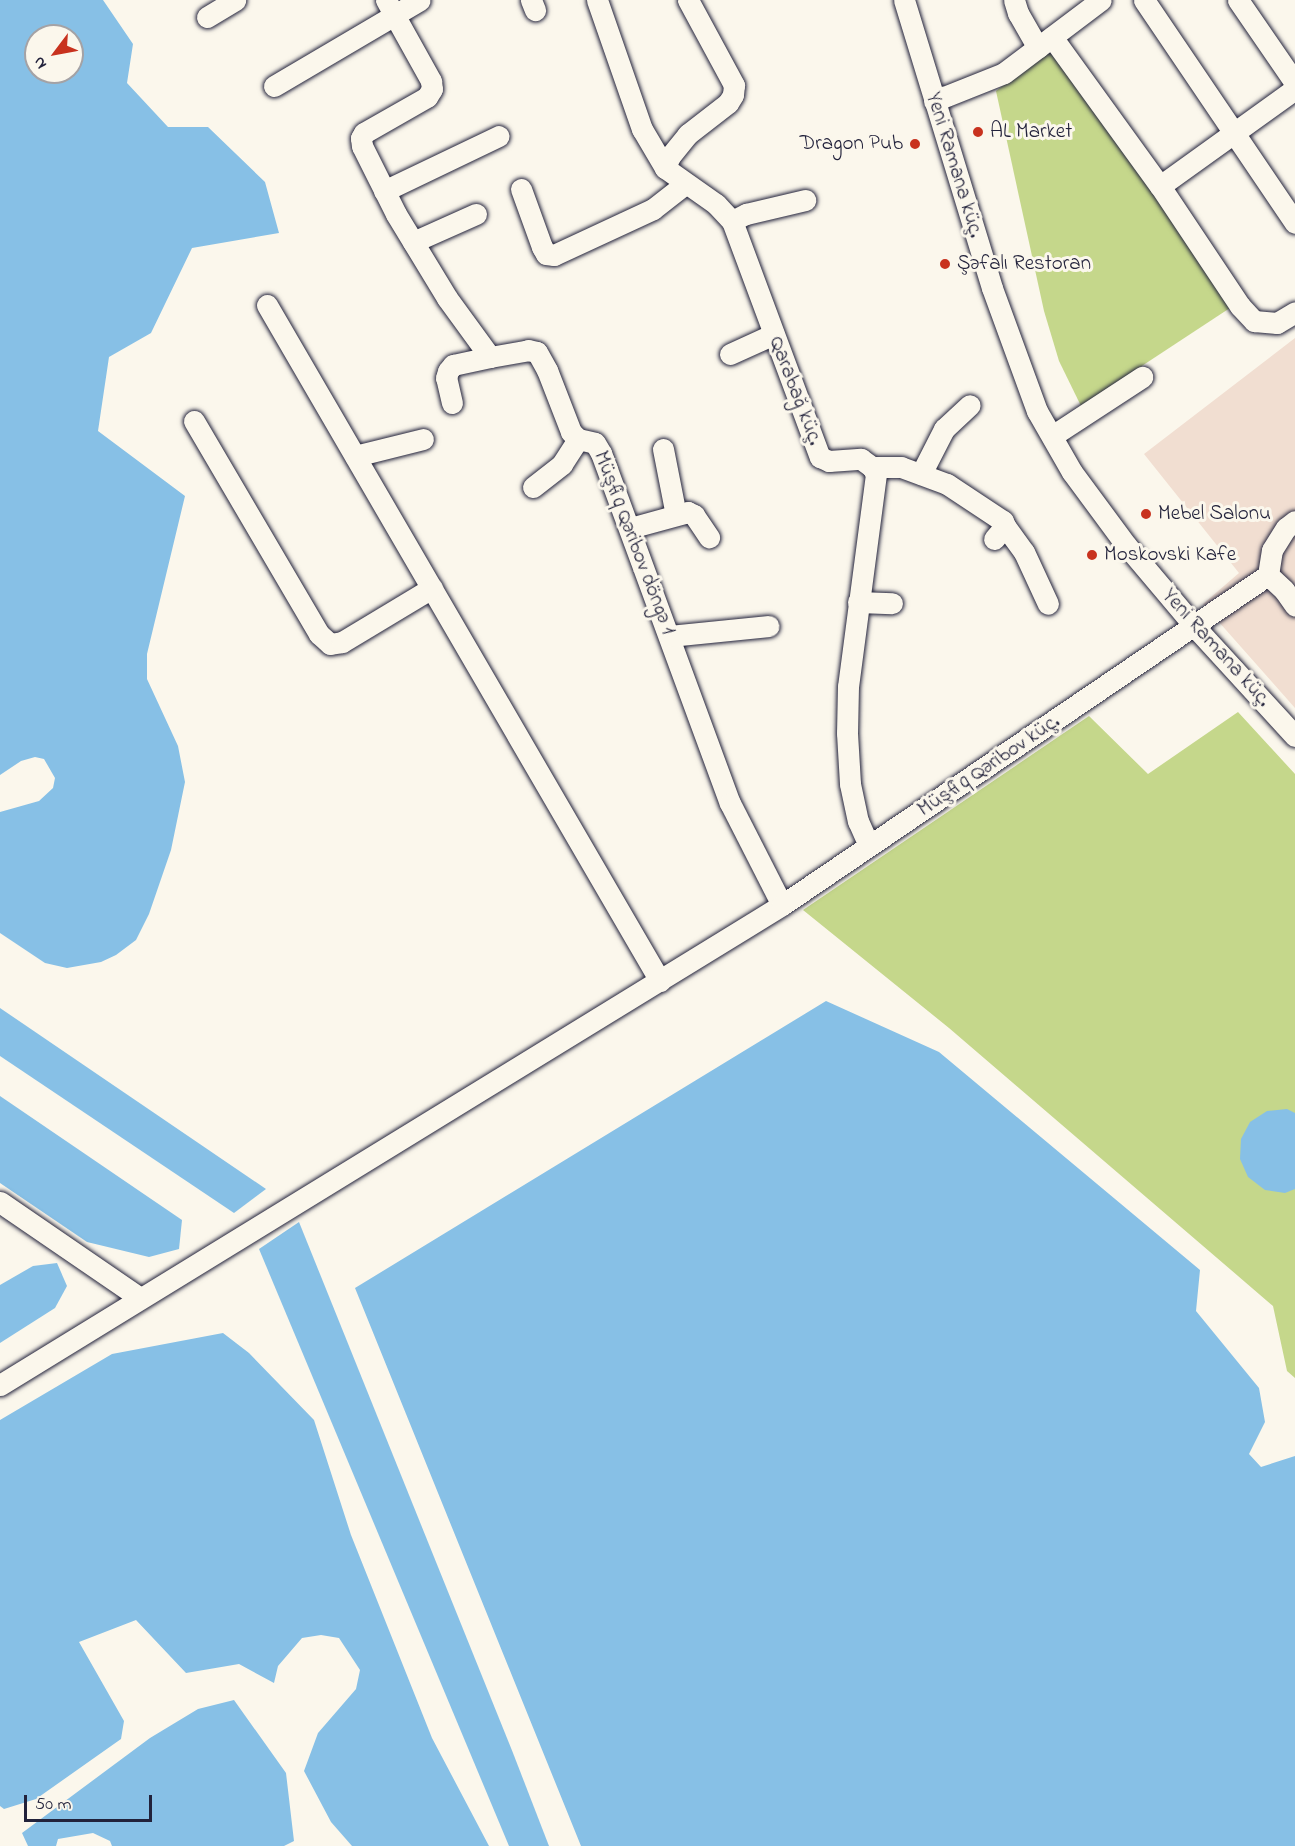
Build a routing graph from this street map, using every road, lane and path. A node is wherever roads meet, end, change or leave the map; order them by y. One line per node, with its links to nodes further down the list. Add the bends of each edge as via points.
1 (235, 0): 11 (street)
2 (420, 0): 10 (street)
3 (597, 0): 19 (street, via 642,129)
4 (688, 0): 19 (street, via 734,85 733,95 688,134)
5 (904, 0): 16 (street, Yeni Ramana küç.)
6 (1014, 0): 12 (street, via 1018,13)
7 (1101, 0): 12 (street)
8 (1144, 0): 17 (street)
9 (1239, 0): 13 (street)
10 (390, 7): 14 (street); 23 (street, via 432,89 427,97 361,138)
11 (207, 16)
12 (1045, 43): 16 (street, via 990,81); 21 (street)
13 (1295, 83)
14 (274, 86)
15 (1295, 89): 17 (street)
16 (934, 101): 38 (street, Yeni Ramana küç., via 1021,372)
17 (1235, 133): 21 (street); 27 (street)
18 (499, 136): 23 (street)
19 (665, 168): 20 (street, Qarabağ küç.)
20 (685, 184): 22 (street, via 653,208 554,255 546,254 542,247); 26 (street, Qarabağ küç., via 716,204)
21 (1160, 186): 30 (street, via 1254,321 1277,323)
22 (521, 189)
23 (384, 191): 28 (street)
24 (805, 200): 26 (street)
25 (476, 214): 28 (street)
26 (732, 221): 31 (street, Qarabağ küç.)
27 (1295, 223)
28 (413, 242): 33 (street)
29 (267, 305): 42 (street)
30 (1295, 312)
31 (774, 334): 32 (street); 43 (street, Qarabağ küç., via 820,457 829,461 861,459)
32 (730, 354)
33 (490, 357): 35 (street, via 453,365 448,371); 40 (street, Müşfiq Qəribov döngə 1, via 537,352 571,432)
34 (1142, 377): 38 (street)
35 (452, 403)
36 (970, 405): 44 (street, via 944,429)
37 (194, 421): 51 (street, via 319,633 330,644 342,642)
38 (1052, 436): 57 (street, Yeni Ramana küç., via 1090,497)
39 (423, 439): 42 (street)
40 (578, 439): 45 (street, via 562,464); 48 (street, Müşfiq Qəribov döngə 1, via 595,443 601,453)
41 (663, 449): 46 (street)
42 (355, 456): 51 (street)
43 (872, 466): 44 (street, via 901,466); 52 (street, via 876,484)
44 (921, 474): 54 (street, via 947,484 995,514 999,533 1024,552)
45 (533, 486)
46 (676, 515): 48 (street); 49 (street, via 694,515)
47 (1295, 521): 50 (street, via 1272,550)
48 (630, 528): 58 (street, Müşfiq Qəribov döngə 1)
49 (709, 537)
50 (1268, 575): 55 (street); 57 (street, Müşfiq Qəribov küç.)
51 (432, 588): 62 (street)
52 (858, 602): 53 (street); 60 (street, via 848,686 848,743 850,784 858,821)
53 (892, 603)
54 (1048, 604)
55 (1295, 606)
56 (768, 626): 58 (street)
57 (1195, 627): 59 (street, Yeni Ramana küç.); 60 (street, Müşfiq Qəribov küç.)
58 (670, 636): 61 (street, Müşfiq Qəribov döngə 1, via 730,802)
59 (1295, 736)
60 (869, 846): 61 (street, Müşfiq Qəribov küç.)
61 (782, 905): 62 (street, Müşfiq Qəribov küç.)
62 (660, 981): 64 (street, Müşfiq Qəribov küç.)
63 (0, 1202): 64 (street)
64 (140, 1298): 65 (street, Müşfiq Qəribov küç.)
65 (0, 1385)

